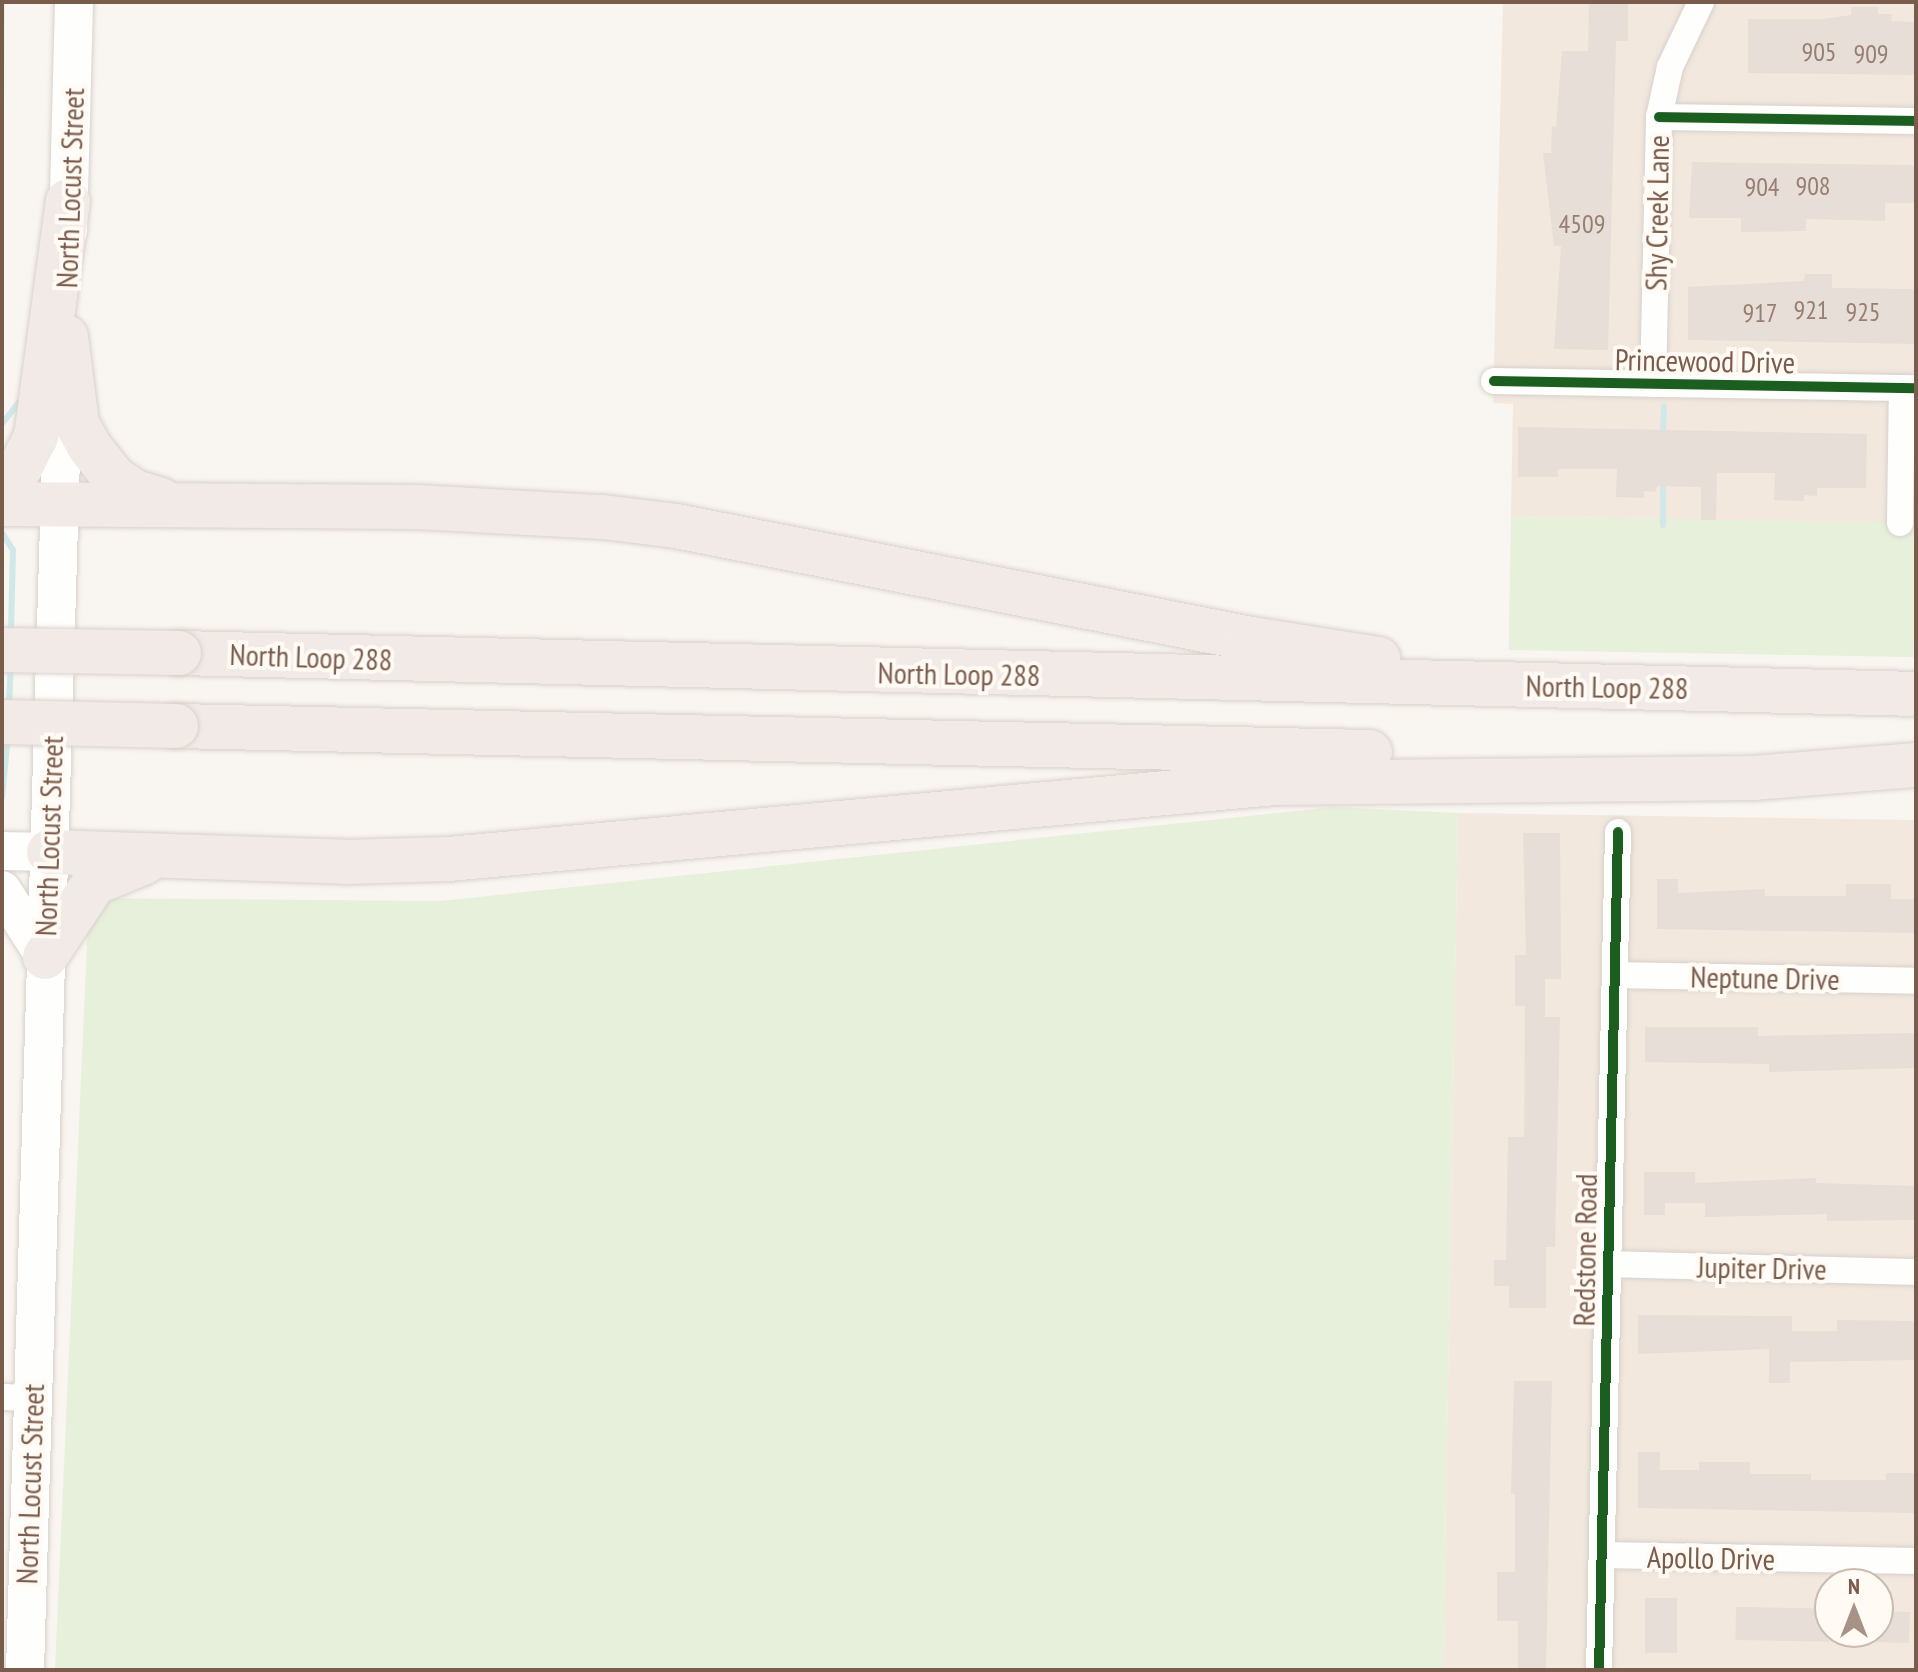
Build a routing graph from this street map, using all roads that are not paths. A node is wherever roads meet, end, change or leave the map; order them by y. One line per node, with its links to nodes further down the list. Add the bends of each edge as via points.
1 (74, 2): 5 (main road, North Locust Street)
2 (1701, 2): 3 (street, Shy Creek Lane, via 1670,67)
3 (1659, 117): 4 (street); 8 (street, Shy Creek Lane)
4 (1916, 121)
5 (68, 201): 6 (main road, North Locust Street); 10 (highway, via 36,437 20,468)
6 (65, 320): 11 (highway, via 77,424 89,446 114,478 135,492); 13 (main road, North Locust Street)
7 (1494, 381): 8 (street, Princewood Drive)
8 (1653, 384): 9 (street, Princewood Drive)
9 (1909, 388): 14 (street)
10 (2, 482)
11 (171, 503): 13 (highway); 16 (highway, via 416,507 632,521 1328,652)
12 (2, 504): 13 (highway)
13 (59, 504): 22 (main road, North Locust Street)
14 (1900, 523)
15 (2, 650): 16 (highway, North Loop 288, bridge)
16 (1667, 689): 17 (highway, North Loop 288)
17 (1916, 694)
18 (2, 722): 19 (highway, bridge)
19 (1916, 765): 23 (highway, via 1754,778 1274,783 670,843 449,859)
20 (1618, 832): 26 (street, Redstone Road)
21 (2, 851): 22 (main road)
22 (49, 852): 23 (highway); 25 (main road, North Locust Street)
23 (164, 856): 25 (highway, via 94,883)
24 (2, 890): 25 (main road)
25 (45, 957): 30 (main road, North Locust Street)
26 (1615, 975): 27 (street, Neptune Drive); 28 (street, Redstone Road)
27 (1916, 981)
28 (1609, 1264): 29 (street, Jupiter Drive); 31 (street, Redstone Road)
29 (1916, 1272)
30 (17, 1397): 33 (main road, North Locust Street)
31 (1603, 1555): 32 (street, Apollo Drive); 34 (street, Redstone Road)
32 (1916, 1561)
33 (25, 1670)
34 (1599, 1670)

